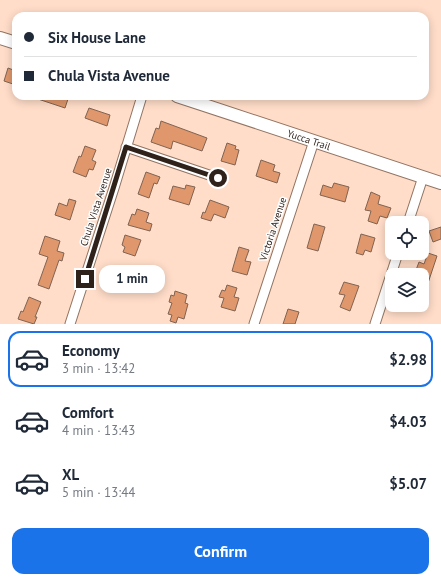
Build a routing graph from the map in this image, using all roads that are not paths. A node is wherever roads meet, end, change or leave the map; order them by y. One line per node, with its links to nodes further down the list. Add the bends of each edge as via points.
1 (0, 38): 2 (main road)
2 (12, 42)
3 (141, 100): 6 (street, Chula Vista Avenue)
4 (189, 100): 5 (main road, Yucca Trail)
5 (314, 142): 7 (main road, Yucca Trail); 13 (street, Victoria Avenue)
6 (126, 147): 8 (street); 12 (street, Chula Vista Avenue)
7 (423, 177): 9 (main road, Yucca Trail); 10 (street)
8 (218, 178)
9 (441, 183)
10 (410, 216)
11 (396, 260): 14 (street)
12 (70, 324)
13 (254, 324)
14 (375, 324)

